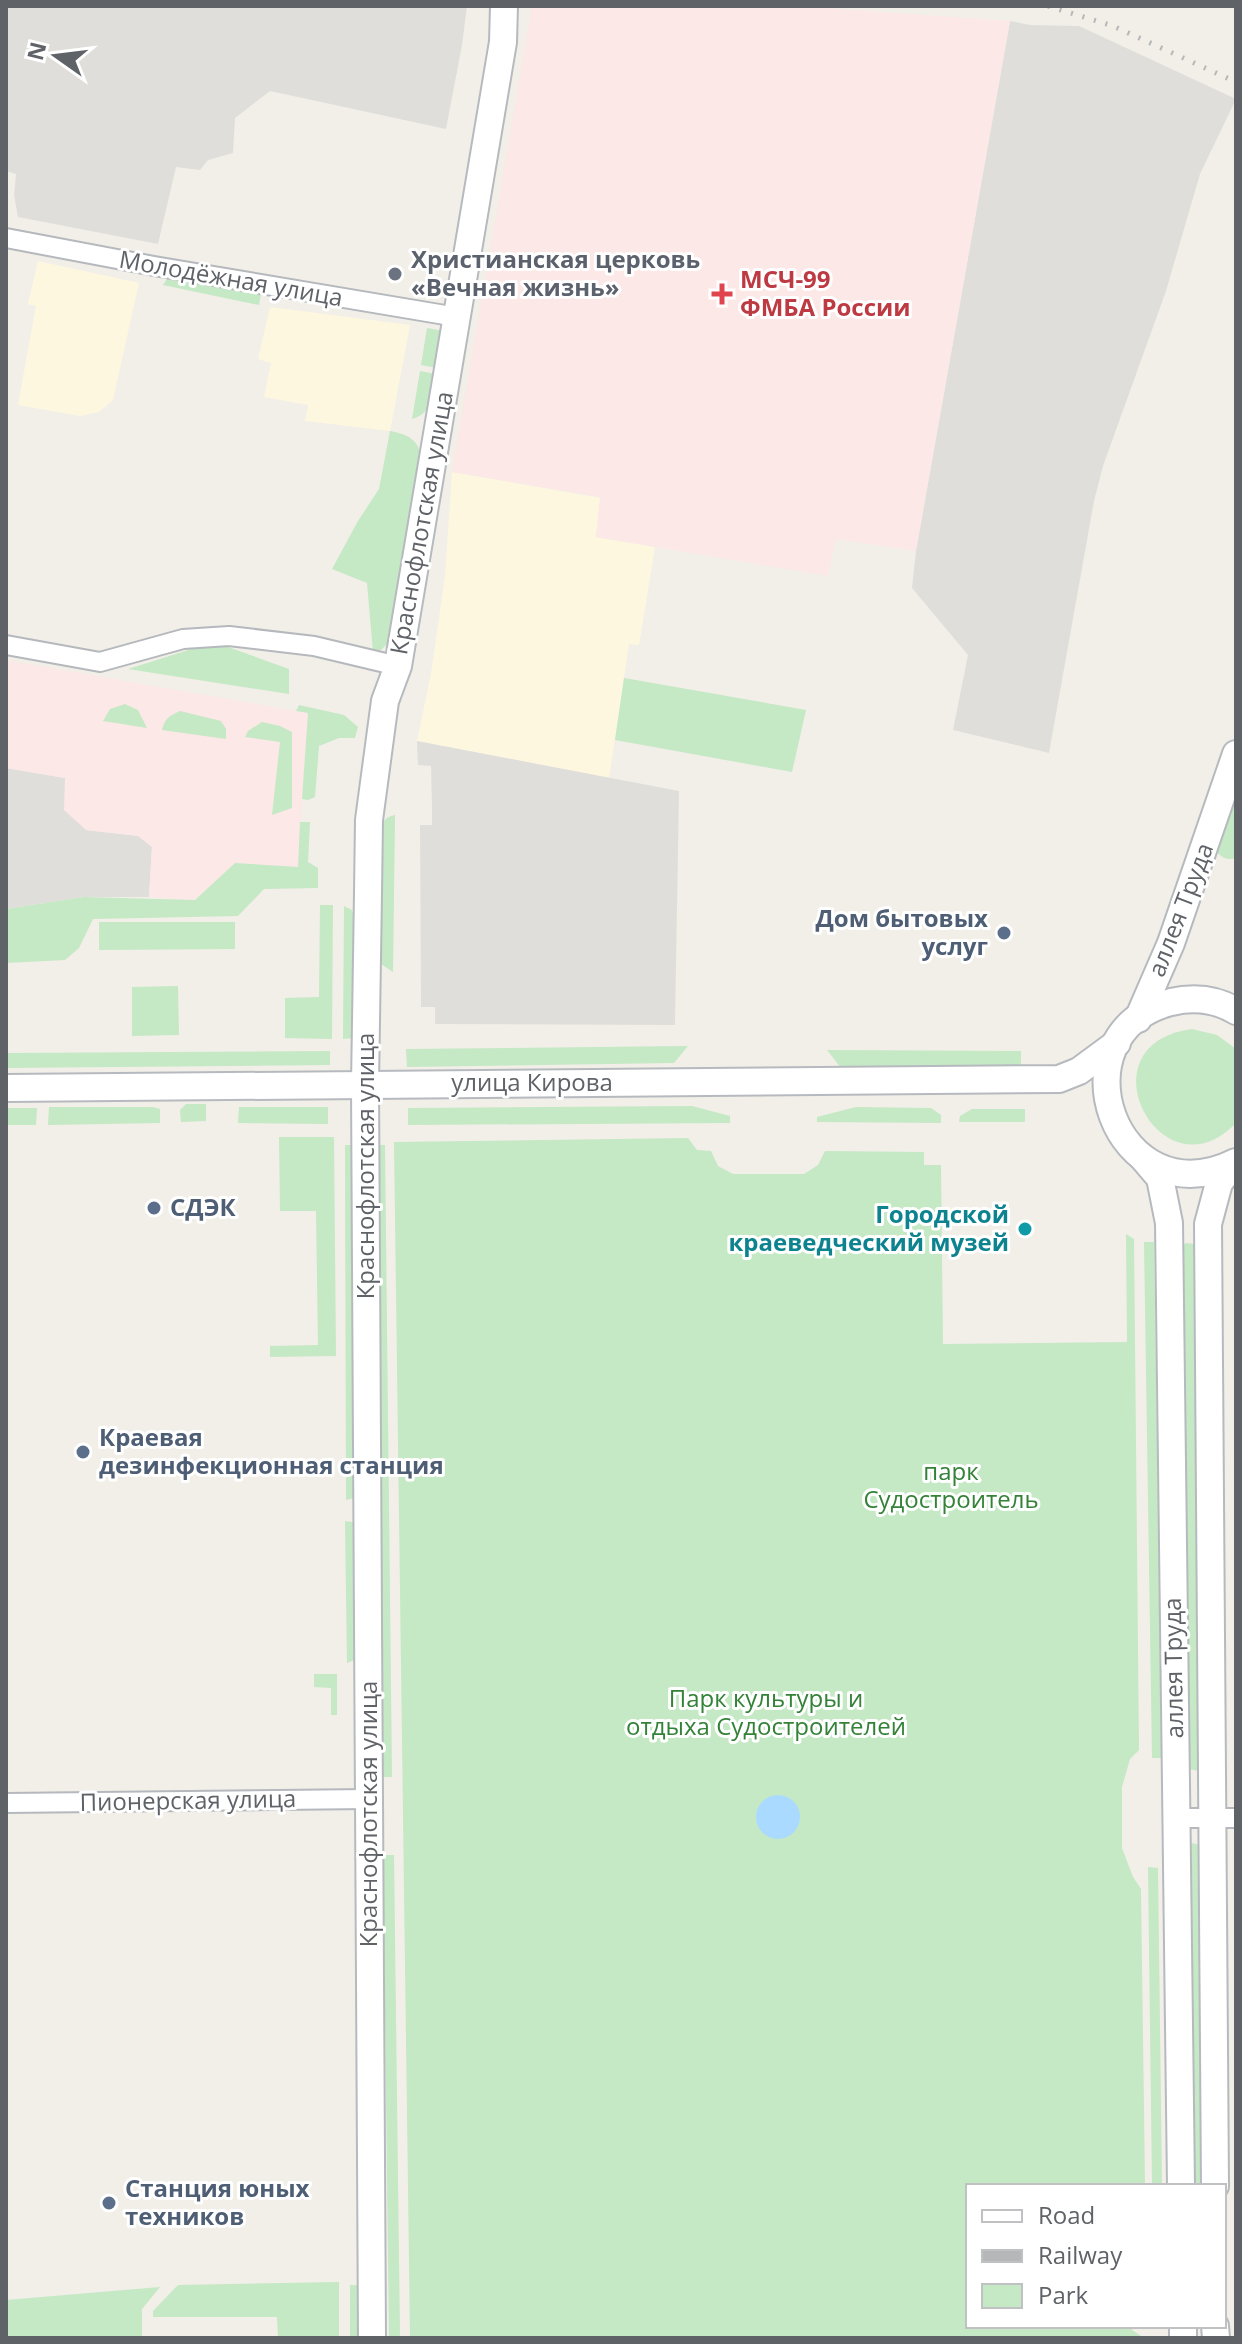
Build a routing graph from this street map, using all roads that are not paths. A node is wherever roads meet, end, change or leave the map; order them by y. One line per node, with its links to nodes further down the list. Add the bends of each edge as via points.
1 (504, 6): 3 (main road, Краснофлотская улица, via 503,42)
2 (6, 238): 3 (street, Молодёжная улица)
3 (457, 317): 5 (main road, Краснофлотская улица)
4 (6, 645): 5 (street, via 100,662 183,639 229,636 314,646)
5 (398, 666): 11 (main road, Краснофлотская улица, via 385,701 369,820)
6 (1236, 754): 8 (main road, аллея Труда, via 1171,943)
7 (1236, 1011): 8 (main road, via 1213,1001 1182,1000)
8 (1138, 1019): 9 (main road)
9 (1117, 1043): 10 (main road, улица Кирова); 13 (main road, via 1106,1082)
10 (1059, 1079): 11 (main road, улица Кирова); 13 (main road, via 1093,1098)
11 (365, 1085): 12 (main road, улица Кирова); 16 (main road, Краснофлотская улица)
12 (6, 1088)
13 (1113, 1121): 14 (main road, аллея Труда)
14 (1143, 1158): 15 (main road, via 1188,1174); 18 (main road, аллея Труда, via 1160,1178 1169,1223)
15 (1235, 1163): 19 (main road, аллея Труда, via 1219,1183 1208,1224)
16 (369, 1799): 17 (street, Пионерская улица); 22 (main road, Краснофлотская улица)
17 (6, 1803)
18 (1176, 1818): 19 (street); 20 (main road, аллея Труда)
19 (1224, 1818): 21 (main road, аллея Труда)
20 (1181, 2184)
21 (1215, 2184)
22 (372, 2338)

